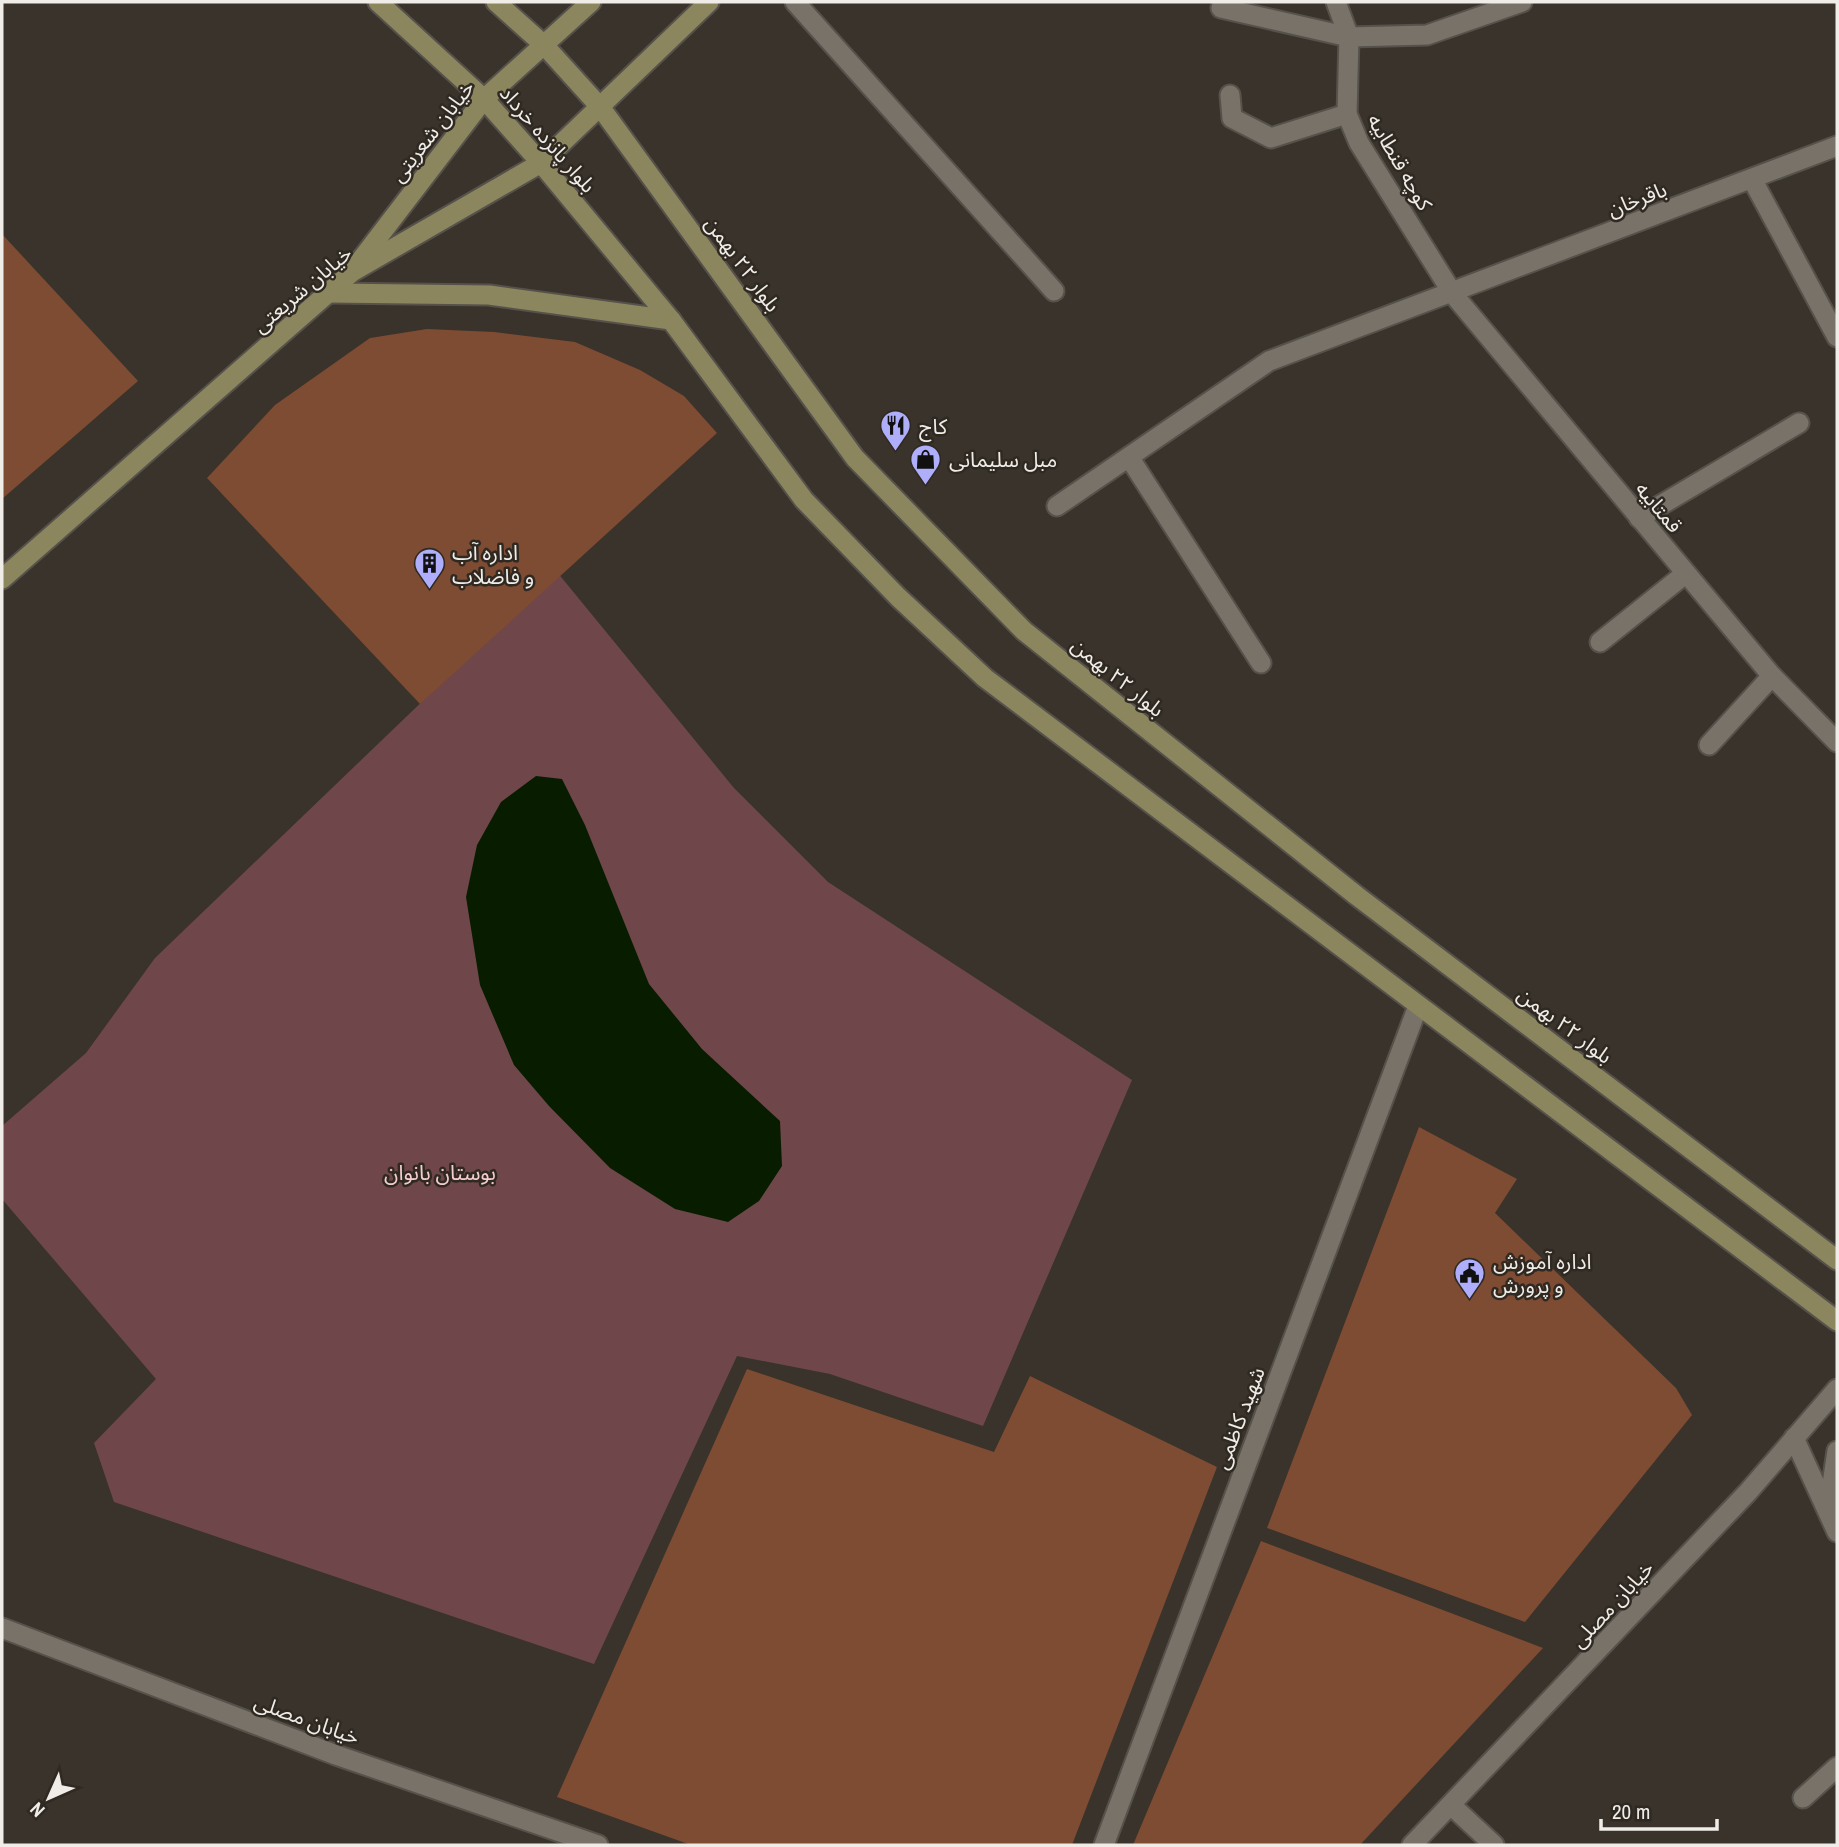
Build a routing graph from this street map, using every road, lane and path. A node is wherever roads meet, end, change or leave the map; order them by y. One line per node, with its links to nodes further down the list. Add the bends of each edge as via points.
1 (378, 2): 12 (main road, بلوار پانزده خرداد)
2 (496, 2): 10 (main road, بلوار ۲۲ بهمن)
3 (591, 2): 10 (main road, خیابان شعریتی)
4 (709, 2): 13 (main road, خیابان شریعتی)
5 (794, 2): 19 (street)
6 (1336, 2): 9 (street, کوچه قنطابیه)
7 (1522, 2): 9 (street, via 1427,35)
8 (1221, 8): 9 (street)
9 (1349, 37): 14 (street, کوچه قنطابیه)
10 (544, 45): 12 (main road, خیابان شعریتی); 13 (main road, بلوار ۲۲ بهمن)
11 (1230, 95): 14 (street, via 1232,118 1271,138)
12 (484, 99): 16 (main road, بلوار پانزده خرداد); 18 (main road, خیابان شعریتی)
13 (601, 108): 16 (main road, خیابان شریعتی); 36 (main road, بلوار ۲۲ بهمن, via 855,458 1024,631 1357,896)
14 (1347, 114): 21 (street, کوچه قنطابیه, via 1359,143)
15 (1837, 146): 17 (street, باقرخان)
16 (541, 163): 18 (main road, خیابان شریعتی); 22 (main road, بلوار پانزده خرداد)
17 (1752, 179): 21 (street, باقرخان); 23 (street)
18 (352, 272): 20 (main road, خیابان شریعتی)
19 (1054, 291)
20 (331, 293): 22 (main road, via 489,295); 29 (main road, خیابان شریعتی)
21 (1453, 294): 25 (street, باقرخان, via 1269,361); 27 (street, قمتابیه)
22 (671, 320): 35 (main road, via 804,500 975,669)
23 (1837, 337)
24 (1799, 423): 27 (street)
25 (1129, 457): 26 (street, باقرخان); 31 (street)
26 (1057, 506)
27 (1639, 518): 28 (street, قمتابیه)
28 (1685, 574): 30 (street); 32 (street, قمتابیه)
29 (2, 579)
30 (1600, 642)
31 (1261, 663)
32 (1772, 676): 33 (street, قمتابیه); 34 (street)
33 (1837, 742)
34 (1709, 744)
35 (1418, 1006): 37 (main road); 48 (street, شهید کاظمی)
36 (1837, 1260)
37 (1837, 1321)
38 (1837, 1389): 39 (street, خیابان مصلی)
39 (1794, 1438): 41 (street); 46 (street, خیابان مصلی)
40 (1837, 1451): 41 (street)
41 (1827, 1512): 42 (street)
42 (1837, 1532)
43 (2, 1628): 47 (street, خیابان مصلی, via 336,1755)
44 (1837, 1767): 45 (street)
45 (1803, 1798)
46 (1452, 1806): 49 (street, خیابان مصلی); 50 (street)
47 (595, 1845)
48 (1104, 1845)
49 (1412, 1845)
50 (1494, 1845)

